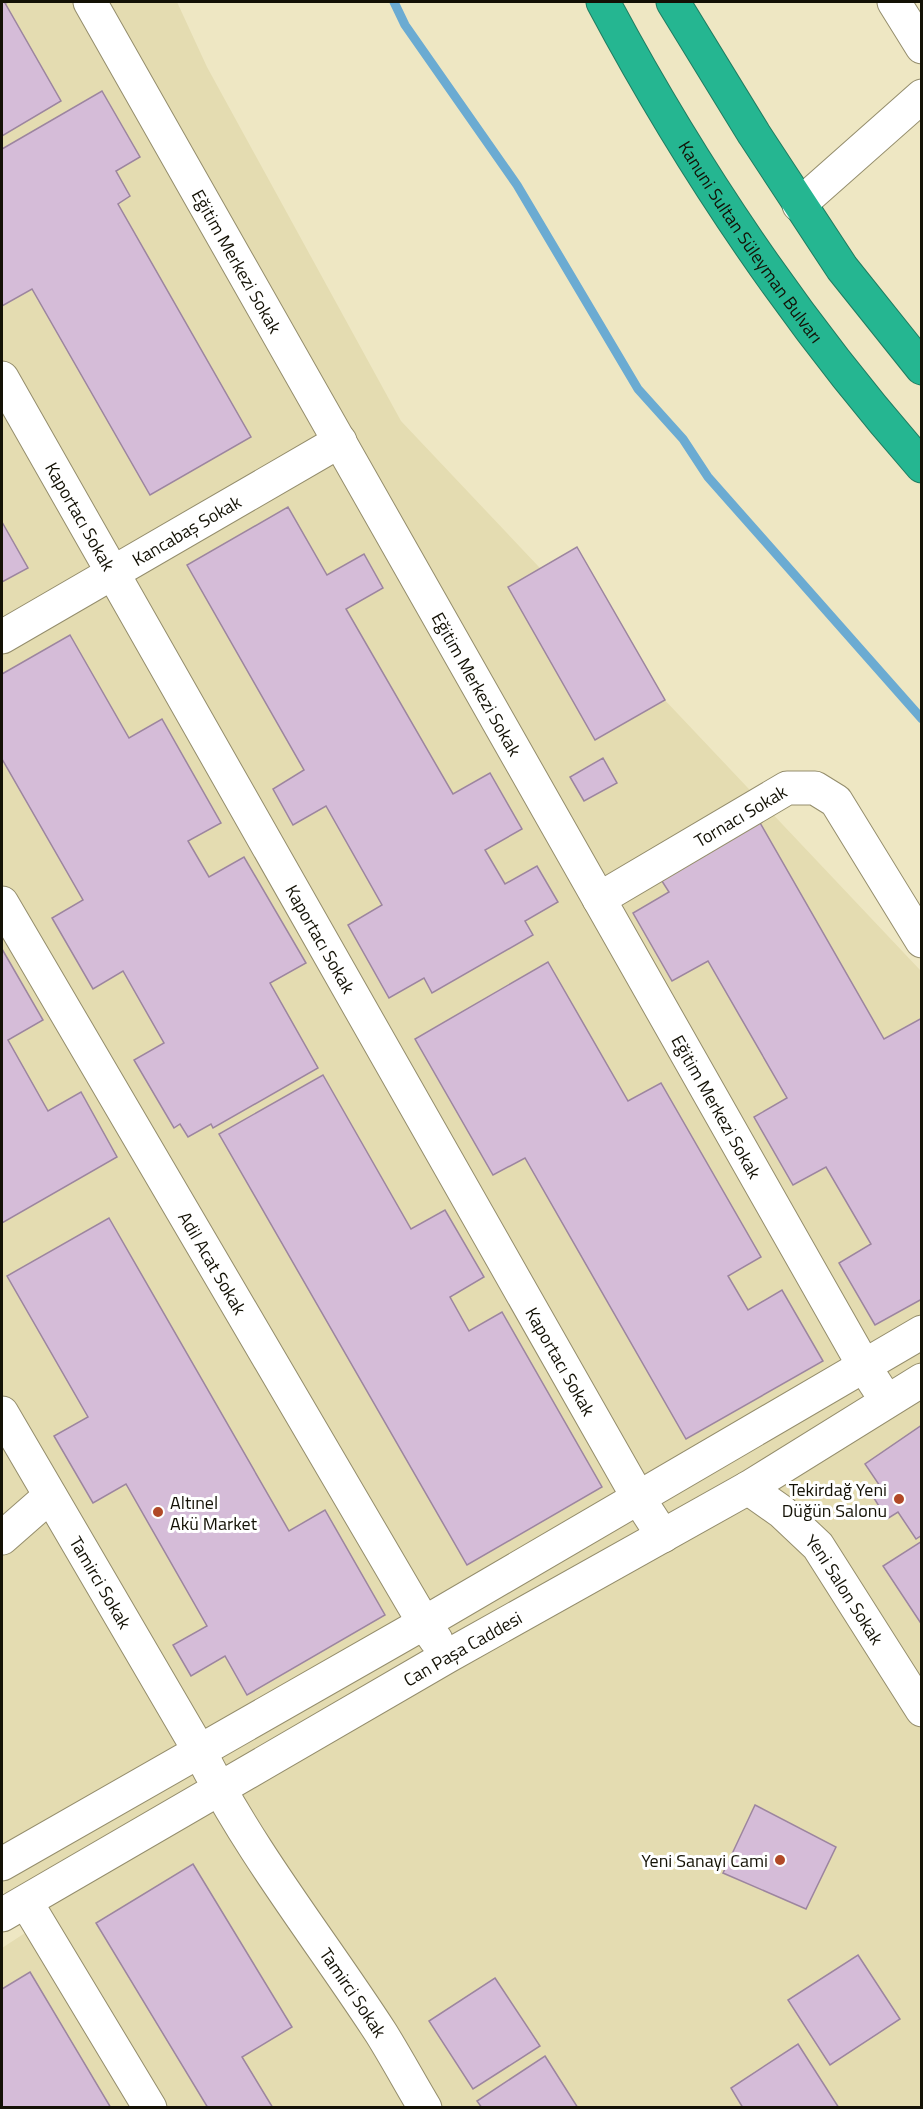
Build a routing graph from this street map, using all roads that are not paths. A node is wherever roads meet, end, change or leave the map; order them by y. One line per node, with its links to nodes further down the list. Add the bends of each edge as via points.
1 (90, 2): 10 (street, Eğitim Merkezi Sokak)
2 (603, 2): 11 (highway, Kanuni Sultan Süleyman Bulvarı, via 688,150 758,254 821,342)
3 (673, 2): 7 (highway)
4 (894, 2): 5 (street)
5 (921, 47)
6 (921, 96): 7 (street)
7 (799, 205): 8 (highway, via 842,268)
8 (921, 368)
9 (2, 378): 12 (street, Kaportacı Sokak)
10 (340, 441): 12 (street, Kancabaş Sokak); 14 (street, Eğitim Merkezi Sokak)
11 (921, 466)
12 (112, 573): 13 (street, Kancabaş Sokak); 24 (street, Kaportacı Sokak)
13 (2, 637)
14 (599, 899): 16 (street, Tornacı Sokak, via 787,788 814,788 836,801); 18 (street, Eğitim Merkezi Sokak)
15 (2, 903): 27 (street, Adil Acat Sokak)
16 (921, 941)
17 (921, 1332): 18 (street)
18 (864, 1366): 20 (street, Eğitim Merkezi Sokak); 24 (street)
19 (921, 1380): 20 (street, Can Paşa Caddesi)
20 (886, 1400): 22 (street, Can Paşa Caddesi)
21 (2, 1413): 23 (street, Tamirci Sokak)
22 (748, 1488): 24 (street); 25 (street, Can Paşa Caddesi); 29 (street, Yeni Salon Sokak, via 782,1512 818,1546)
23 (50, 1497): 26 (street); 30 (street, Tamirci Sokak)
24 (639, 1499): 25 (street, Kaportacı Sokak); 27 (street)
25 (663, 1536): 28 (street, Can Paşa Caddesi)
26 (2, 1538)
27 (424, 1623): 28 (street, Adil Acat Sokak); 30 (street)
28 (448, 1656): 31 (street, Can Paşa Caddesi)
29 (921, 1710)
30 (200, 1752): 31 (street, Tamirci Sokak); 32 (street)
31 (218, 1788): 33 (street, Can Paşa Caddesi); 35 (street, Tamirci Sokak, via 381,2033)
32 (2, 1864)
33 (14, 1909): 34 (street)
34 (150, 2108)
35 (425, 2108)

